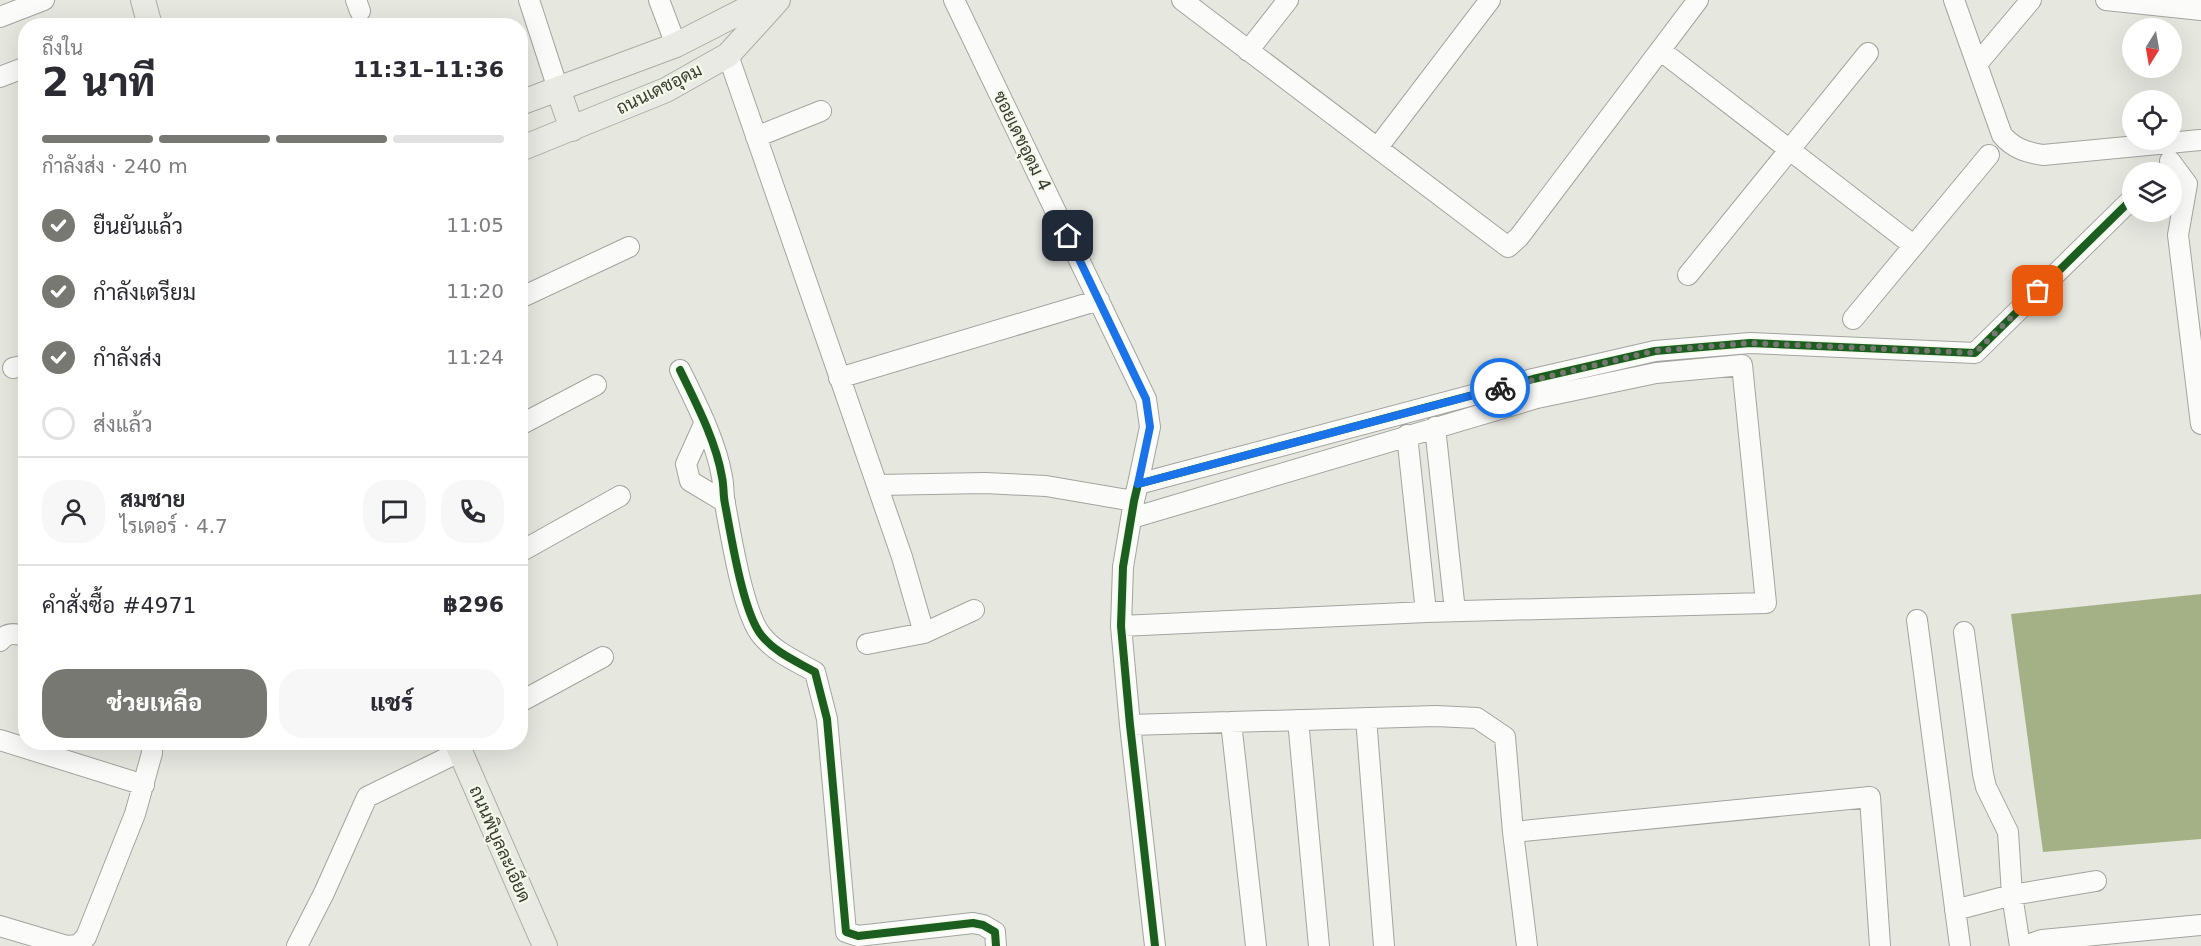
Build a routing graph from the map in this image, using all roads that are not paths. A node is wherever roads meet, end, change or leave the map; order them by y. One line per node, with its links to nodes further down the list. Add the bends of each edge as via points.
1 (44, 0): 15 (street)
2 (529, 0): 24 (street)
3 (659, 0): 16 (street)
4 (764, 0): 16 (main road, ถนนเดชอุดม)
5 (778, 0): 20 (main road, ถนนเดชอุดม)
6 (954, 0): 43 (street, ซอยเดชอุดม 4)
7 (1182, 0): 18 (street)
8 (1288, 0): 18 (street)
9 (1490, 0): 31 (street)
10 (1698, 0): 17 (street)
11 (1954, 0): 21 (street)
12 (2031, 0): 21 (street)
13 (2106, 0): 14 (street)
14 (2201, 10)
15 (0, 17)
16 (676, 45): 24 (main road, ถนนเดชอุดม)
17 (1660, 50): 31 (street, via 1508,247); 32 (street)
18 (1248, 51): 31 (street)
19 (1868, 53): 32 (street)
20 (728, 54): 27 (main road, ถนนเดชอุดม, via 666,90); 28 (street)
21 (1977, 64): 29 (street, via 2002,135 2022,151 2043,155)
22 (18, 70): 23 (street)
23 (0, 77)
24 (558, 89): 25 (main road, ถนนเดชอุดม); 27 (main road)
25 (528, 101)
26 (821, 111): 28 (street)
27 (572, 129): 30 (main road, ถนนเดชอุดม)
28 (756, 137): 46 (street)
29 (2200, 139): 34 (street)
30 (528, 146)
31 (1378, 147)
32 (1791, 150): 39 (street); 41 (street)
33 (1989, 155): 39 (street)
34 (2170, 162)
35 (2182, 180): 37 (street, via 2187,184)
36 (2122, 209): 55 (street, via 1975,353 1750,343 1654,351 1533,379)
37 (2182, 212)
38 (2180, 222): 50 (street, via 2178,235)
39 (1913, 245): 44 (street)
40 (629, 247): 42 (street)
41 (1688, 275)
42 (528, 294)
43 (1099, 300): 46 (street); 55 (street, ซอยเดชอุดม 4, via 1146,399 1150,427)
44 (1853, 319)
45 (680, 370): 49 (street)
46 (839, 378): 53 (street)
47 (596, 385): 48 (street)
48 (528, 421)
49 (704, 424): 56 (street, via 715,450); 56 (street, via 686,464 690,482)
50 (2201, 424)
51 (1435, 427): 52 (street); 59 (street); 59 (street, via 1537,398 1656,373 1742,365 1766,603)
52 (1407, 435): 55 (street); 60 (street)
53 (877, 485): 55 (street, via 1046,486); 63 (street)
54 (620, 496): 57 (street)
55 (1135, 501): 62 (street, ซอยเดชอุดม 4, via 1123,567)
56 (725, 502): 89 (street, via 749,614 761,635 777,651 814,672 827,719 846,932 858,936 973,922 995,932)
57 (528, 548)
58 (974, 610): 63 (street)
59 (1455, 611): 60 (street)
60 (1426, 612): 62 (street)
61 (1917, 620): 84 (street)
62 (1121, 626): 73 (street, ซอยเดชอุดม 4)
63 (924, 633): 67 (street)
64 (1964, 633): 83 (street, via 1983,774 2008,832)
65 (18, 635): 66 (street, via 4,635)
66 (0, 641)
67 (867, 644)
68 (603, 657): 69 (street)
69 (528, 698)
70 (1366, 718): 71 (street); 81 (street, via 1477,718 1505,737); 93 (street)
71 (1298, 720): 72 (street); 92 (street)
72 (1231, 722): 73 (street); 91 (street)
73 (1130, 725): 90 (street, ซอยเดชอุดม 4)
74 (0, 740): 75 (street)
75 (18, 746)
76 (32, 750): 80 (street)
77 (152, 750): 80 (street)
78 (452, 750): 87 (street, via 367,797)
79 (458, 750): 88 (main road, ถนนพิบูลละเอียด)
80 (144, 785): 86 (street, via 86,937 78,945 67,946)
81 (1513, 832): 94 (street); 95 (street, via 1870,797)
82 (2096, 881): 83 (street)
83 (2012, 895): 84 (street); 97 (street)
84 (1955, 910): 96 (street)
85 (2201, 925): 97 (street, via 2042,940)
86 (0, 926)
87 (297, 946)
88 (545, 946)
89 (996, 946)
90 (1155, 946)
91 (1256, 946)
92 (1319, 946)
93 (1384, 946)
94 (1527, 946)
95 (1881, 946)
96 (1960, 946)
97 (2022, 946)

